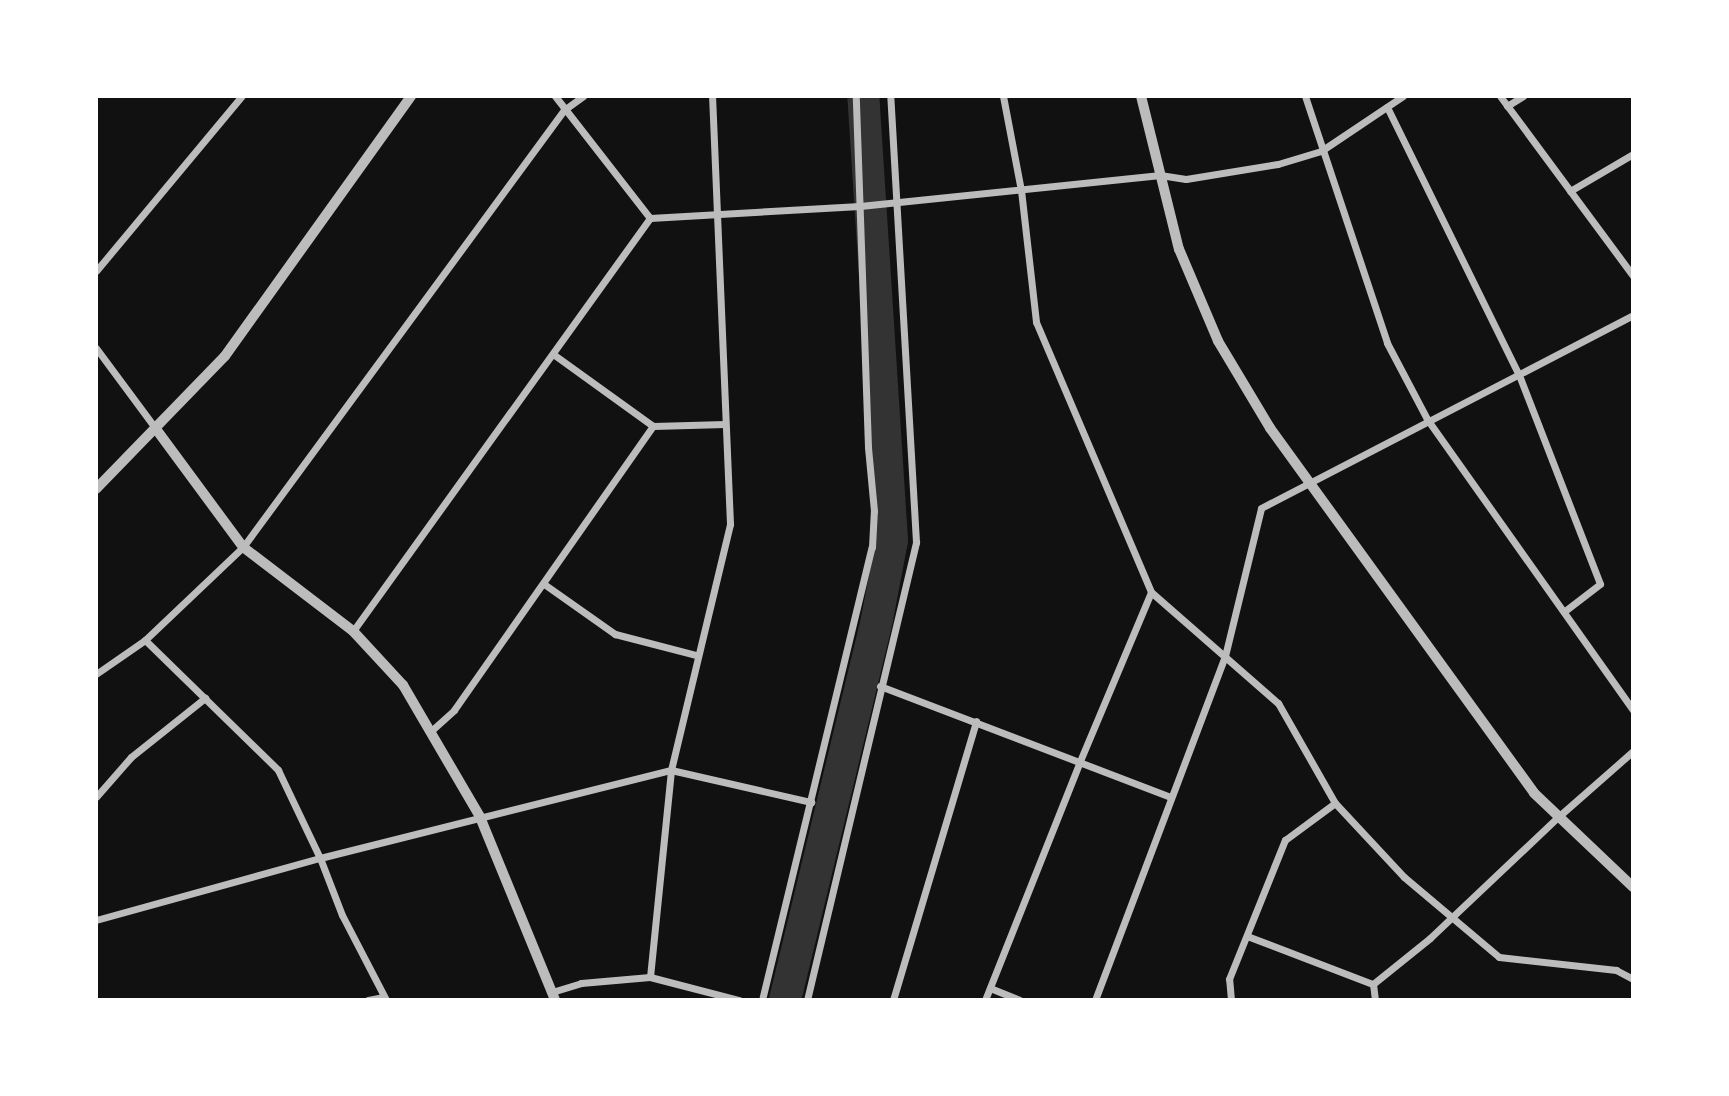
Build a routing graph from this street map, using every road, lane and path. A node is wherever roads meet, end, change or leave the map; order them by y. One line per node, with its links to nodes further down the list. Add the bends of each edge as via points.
1 (242, 96): 26 (street)
2 (411, 96): 35 (street, via 225,356)
3 (555, 96): 16 (street)
4 (583, 96): 16 (street)
5 (712, 96): 24 (street)
6 (856, 96): 23 (street)
7 (890, 96): 22 (street)
8 (1003, 96): 20 (street)
9 (1141, 96): 19 (street)
10 (1304, 96): 17 (street)
11 (1403, 96): 15 (street)
12 (1500, 96): 14 (street)
13 (1523, 96): 14 (street)
14 (1507, 106): 21 (street)
15 (1387, 107): 17 (street); 31 (street)
16 (564, 110): 25 (street); 38 (street)
17 (1321, 151): 19 (street, via 1278,164 1186,179); 32 (street, via 1387,343)
18 (1633, 154): 21 (street)
19 (1160, 175): 20 (street); 36 (street, via 1179,249 1218,341)
20 (1021, 190): 22 (street); 40 (street, via 1036,322)
21 (1570, 191): 27 (street)
22 (896, 202): 23 (street); 47 (street, via 916,542)
23 (860, 206): 24 (street); 57 (street, via 872,547)
24 (717, 213): 25 (street); 33 (street)
25 (650, 218): 30 (street)
26 (96, 271)
27 (1633, 276)
28 (1633, 315): 31 (street)
29 (96, 348): 35 (street)
30 (553, 354): 34 (street); 42 (street)
31 (1519, 375): 32 (street); 41 (street, via 1600,584)
32 (1427, 419): 36 (street); 41 (street)
33 (725, 425): 34 (street); 44 (street, via 730,524)
34 (653, 426): 39 (street)
35 (156, 429): 37 (street); 38 (street)
36 (1308, 482): 45 (street, via 1261,508); 60 (street, via 1534,793)
37 (96, 489)
38 (243, 547): 42 (street); 43 (street)
39 (544, 584): 44 (street, via 615,634); 51 (street, via 454,710)
40 (1151, 593): 45 (street); 53 (street)
41 (1565, 611): 49 (street)
42 (353, 631): 51 (street, via 403,685)
43 (145, 640): 46 (street); 48 (street)
44 (696, 655): 54 (street)
45 (1225, 656): 56 (street); 58 (street, via 1278,703)
46 (96, 674)
47 (880, 685): 50 (street); 75 (street)
48 (205, 698): 55 (street, via 131,757); 61 (street, via 278,770)
49 (1633, 710)
50 (976, 721): 53 (street); 76 (street)
51 (431, 731): 59 (street)
52 (1633, 751): 60 (street)
53 (1080, 761): 56 (street); 69 (street)
54 (671, 770): 57 (street); 59 (street); 66 (street)
55 (96, 797)
56 (1170, 797): 79 (street)
57 (811, 802): 74 (street)
58 (1335, 803): 63 (street, via 1404,877); 65 (street, via 1285,840)
59 (480, 817): 61 (street); 70 (street)
60 (1558, 817): 62 (street); 63 (street)
61 (320, 859): 64 (street); 71 (street, via 342,915)
62 (1633, 887)
63 (1453, 916): 67 (street, via 1499,957 1616,970); 68 (street)
64 (96, 920)
65 (1247, 936): 68 (street); 80 (street, via 1228,979)
66 (650, 976): 70 (street, via 581,983); 73 (street)
67 (1633, 979)
68 (1373, 984): 81 (street)
69 (990, 988): 77 (street); 78 (street)
70 (553, 996)
71 (385, 998): 72 (street)
72 (368, 1000)
73 (739, 1000)
74 (762, 1000)
75 (807, 1000)
76 (893, 1000)
77 (985, 1000)
78 (1020, 1000)
79 (1095, 1000)
80 (1231, 1000)
81 (1375, 1000)

